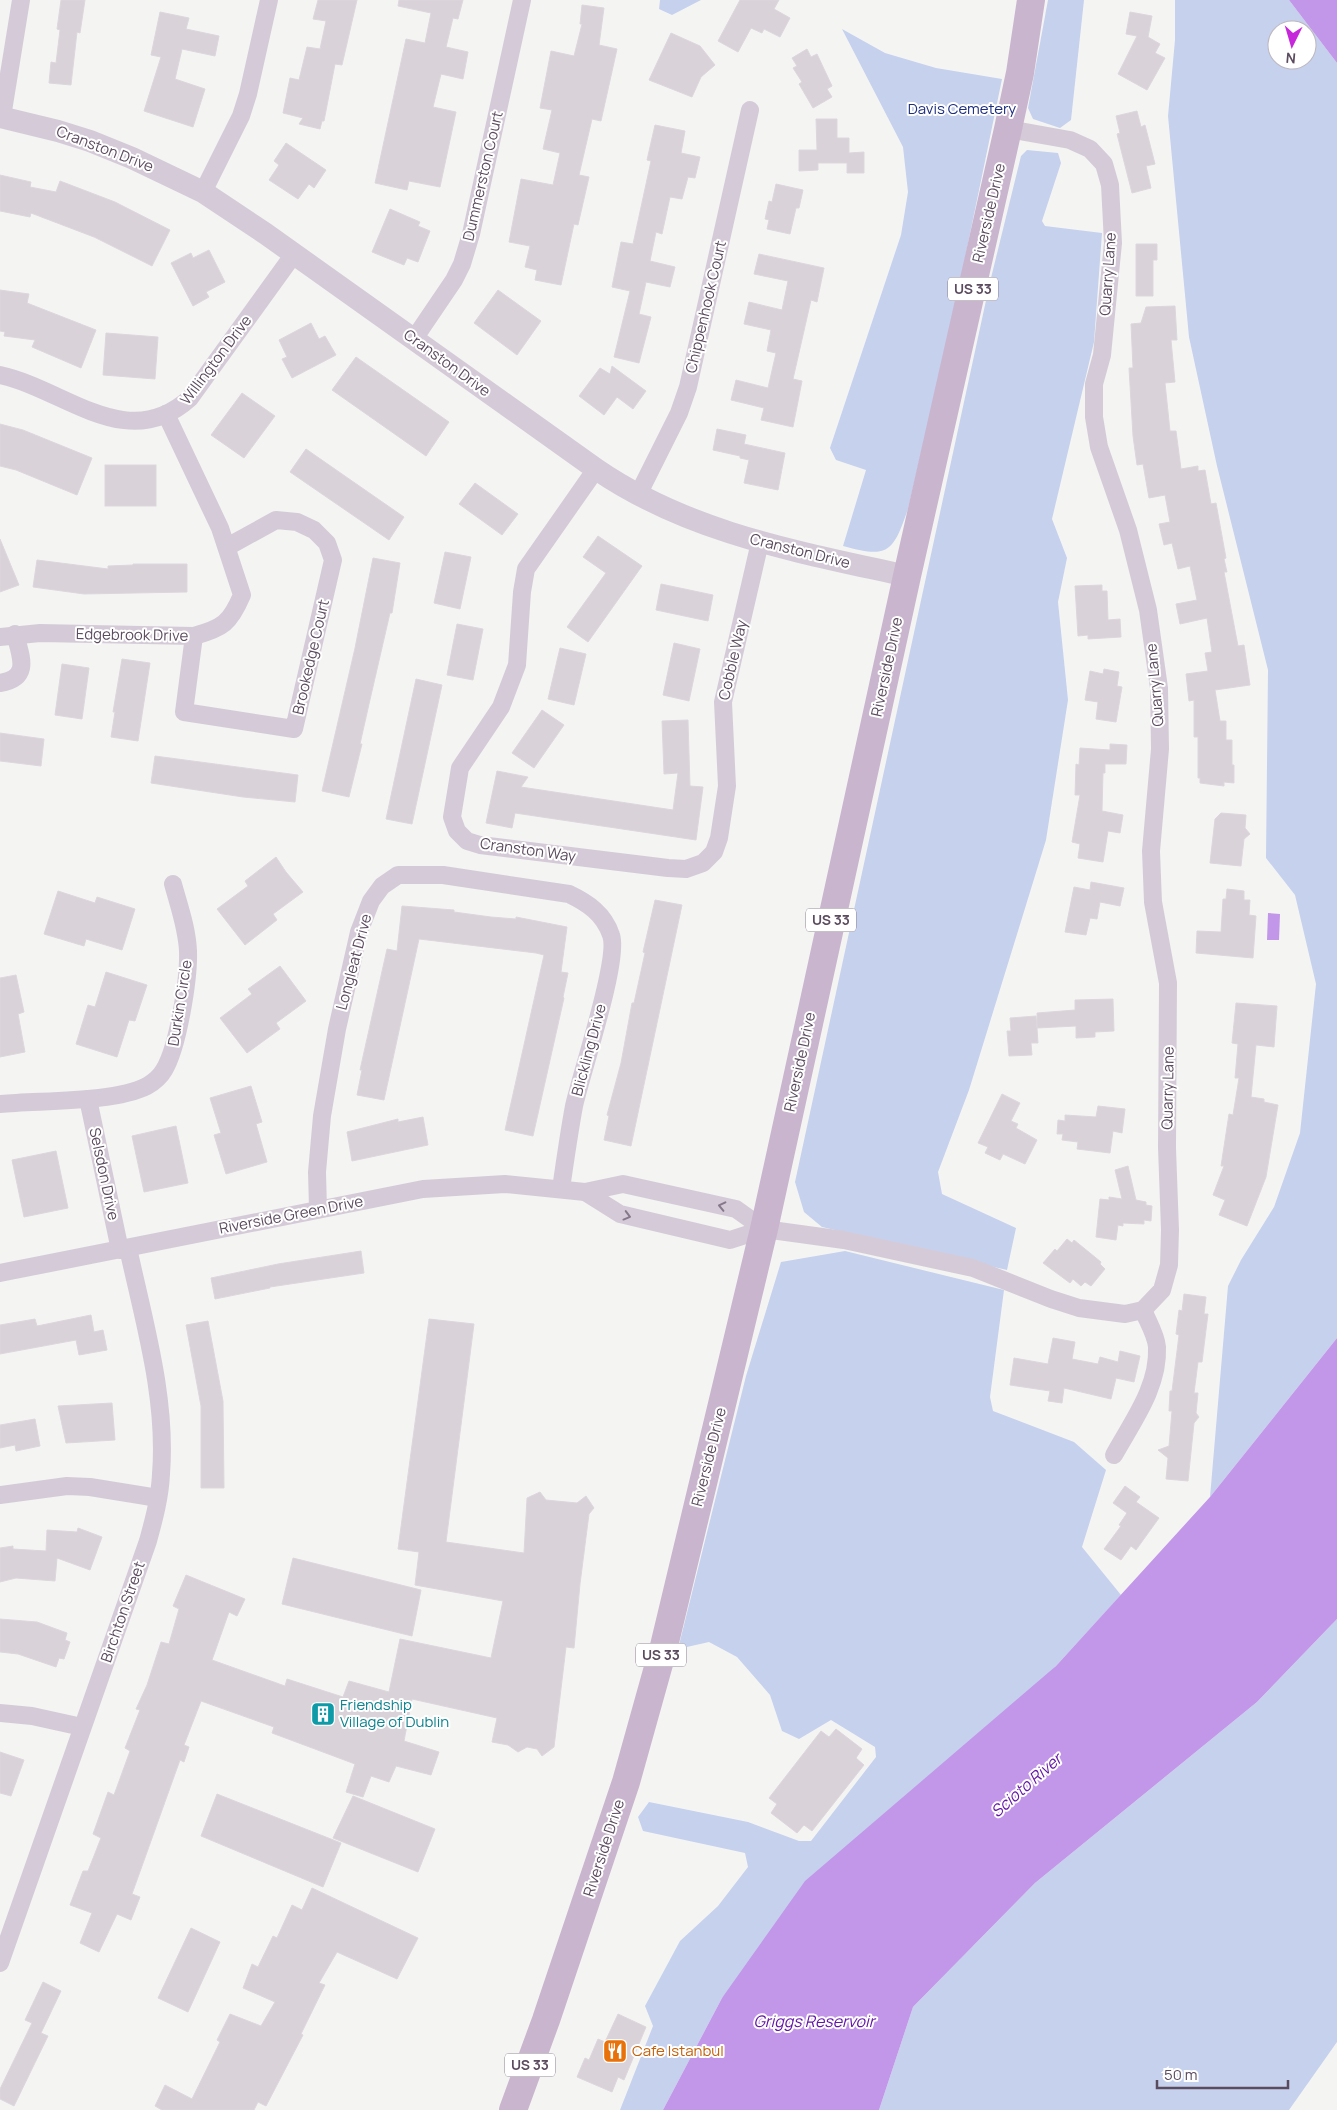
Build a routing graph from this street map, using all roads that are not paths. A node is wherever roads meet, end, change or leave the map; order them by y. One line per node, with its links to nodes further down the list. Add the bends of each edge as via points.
1 (21, 0): 6 (street)
2 (269, 0): 8 (street, via 241,116)
3 (522, 0): 10 (street, Dummerston Court, via 462,264)
4 (1031, 0): 7 (main road, Riverside Drive / US 33)
5 (750, 110): 14 (street, Chippenhook Court, via 688,387 679,413)
6 (1, 117): 8 (street, Cranston Drive, via 90,141)
7 (1008, 129): 17 (main road, Riverside Drive / US 33); 32 (street, Quarry Lane, via 1070,140 1090,149 1104,164 1110,185 1113,243 1102,354 1094,384 1094,417 1099,447 1128,530 1148,610 1159,688 1160,749 1151,851 1153,902 1168,983 1169,1264 1162,1290)
8 (203, 192): 9 (street, Cranston Drive)
9 (294, 254): 10 (street, Cranston Drive); 12 (street, Willington Drive, via 190,398 180,408)
10 (414, 339): 13 (street, Cranston Drive)
11 (0, 375): 12 (street, Willington Drive, via 117,420 148,421)
12 (166, 414): 16 (street, Edgebrook Drive)
13 (596, 469): 14 (street, Cranston Drive); 21 (street, Cranston Way, via 526,569 517,665 501,707 460,768 452,817 456,831 467,841 480,845 668,868 686,869)
14 (638, 495): 15 (street, Cranston Drive, via 706,525)
15 (760, 542): 17 (street, Cranston Drive); 21 (street, Cobble Way, via 723,702 728,786 720,838 714,852)
16 (226, 547): 19 (street, Edgebrook Drive, via 242,595 233,616 216,630); 19 (street, Brookedge Court, via 276,520 297,522 314,530 327,543 333,560 294,729 184,712)
17 (907, 576): 29 (main road, Riverside Drive / US 33)
18 (8, 635): 19 (street, Edgebrook Drive); 20 (street, Edgebrook Drive, via 23,664 20,674 11,681)
19 (194, 636)
20 (0, 683)
21 (703, 863)
22 (174, 884): 24 (street, Durkin Circle, via 188,952 174,1048 164,1070 146,1086)
23 (600, 914): 26 (street, Blickling Drive, via 612,936 612,961 574,1106); 28 (street, Longleat Drive, via 569,894 444,875 398,875 382,886 371,902 359,932 337,1030 321,1125)
24 (88, 1098): 25 (street, Durkin Circle); 30 (street, Selsdon Drive)
25 (0, 1104)
26 (561, 1189): 27 (street, Riverside Green Drive); 28 (street, Riverside Green Drive, via 505,1184 423,1189)
27 (585, 1192): 29 (street, Riverside Green Drive, one-way to 27, via 736,1209 623,1184); 29 (street, Riverside Green Drive, one-way to 29, via 620,1214 730,1240)
28 (318, 1209): 30 (street, Riverside Green Drive)
29 (764, 1229): 32 (street, via 844,1240 973,1268 1079,1308 1125,1314); 39 (main road, Riverside Drive / US 33, via 664,1646 626,1782)
30 (124, 1249): 31 (street, Riverside Green Drive); 35 (street, Birchton Street, via 155,1372 160,1408 162,1440)
31 (0, 1273)
32 (1143, 1310): 33 (street, via 1157,1346 1152,1383)
33 (1114, 1455)
34 (0, 1495): 35 (street, via 67,1486)
35 (158, 1498): 37 (street, Birchton Street, via 148,1541)
36 (0, 1713): 37 (street)
37 (82, 1727): 38 (street, Birchton Street)
38 (0, 1963)
39 (513, 2110)

